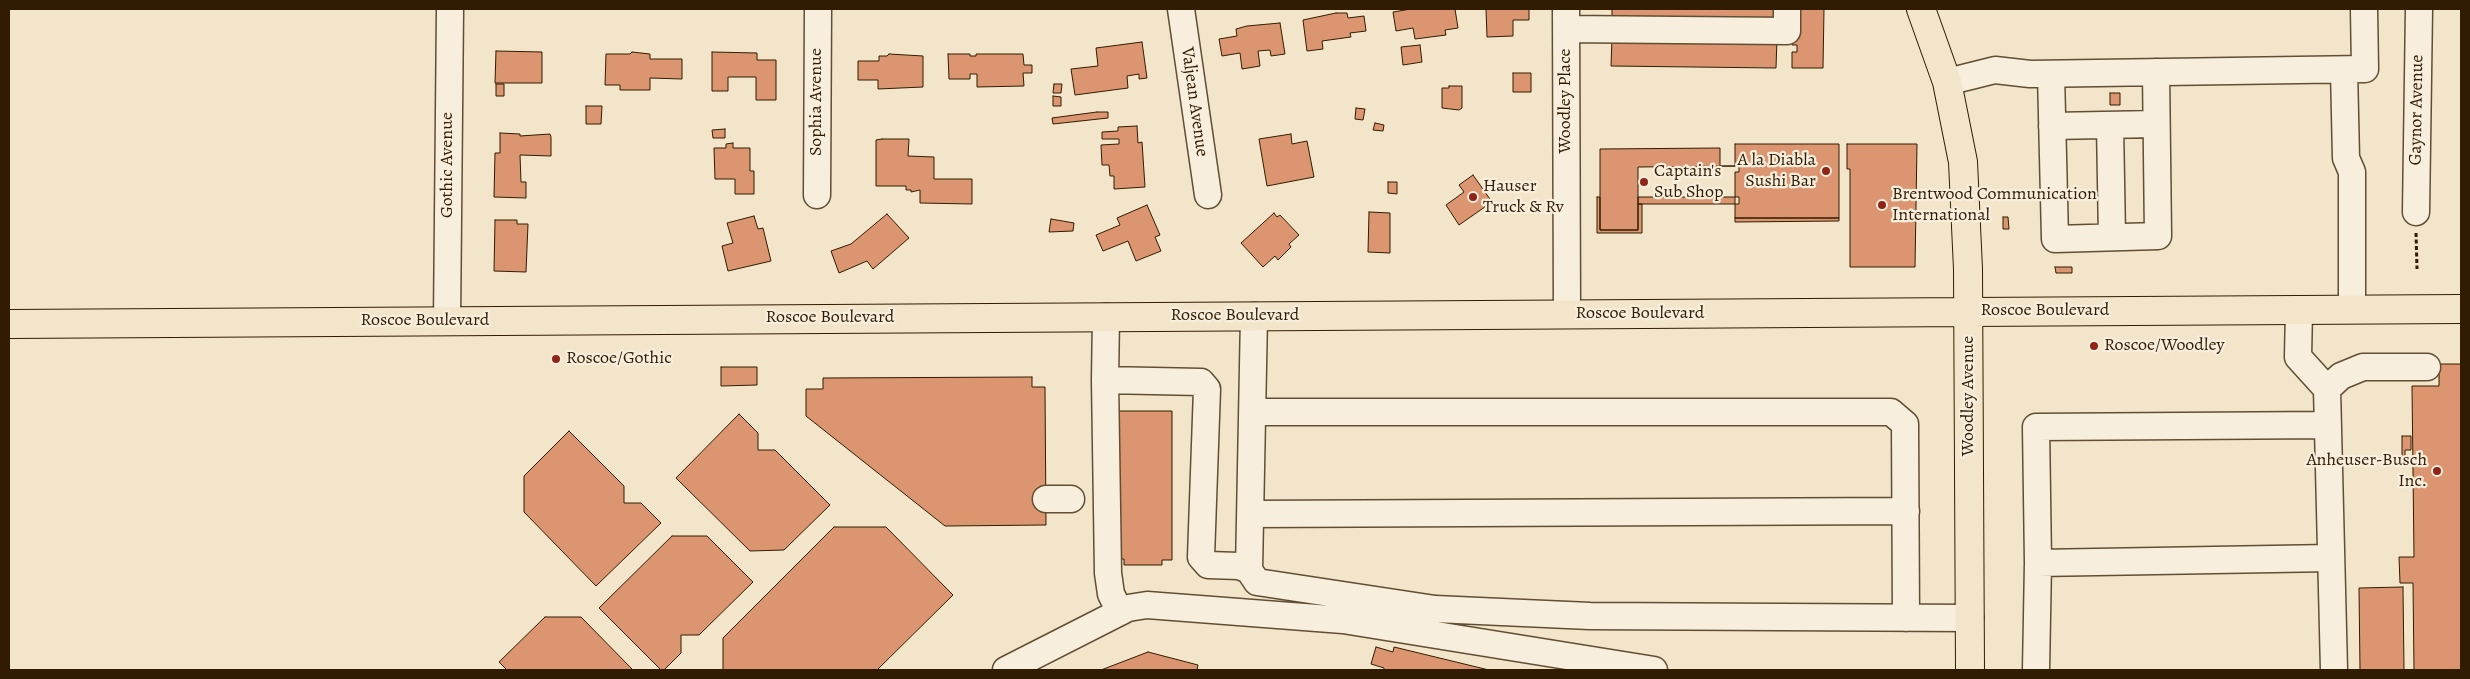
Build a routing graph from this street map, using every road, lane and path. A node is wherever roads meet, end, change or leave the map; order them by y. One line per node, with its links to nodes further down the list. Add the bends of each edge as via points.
1 (450, 9): 28 (street, Gothic Avenue)
2 (818, 9): 16 (street, Sophia Avenue)
3 (1181, 9): 17 (street, Valjean Avenue)
4 (1787, 9): 8 (street, via 1787,31)
5 (1921, 9): 12 (main road, Woodley Avenue)
6 (2364, 9): 9 (street, via 2365,70)
7 (2419, 9): 18 (street, Gaynor Avenue)
8 (1566, 19): 25 (street, Woodley Place)
9 (2344, 70): 10 (street); 21 (street, via 2346,158 2352,172)
10 (2156, 72): 11 (street); 13 (street)
11 (2051, 74): 12 (street, via 1995,70); 15 (street)
12 (1947, 82): 24 (main road, Woodley Avenue, via 1963,162)
13 (2156, 124): 14 (street); 19 (street, via 2158,236)
14 (2110, 125): 15 (street); 19 (street)
15 (2052, 126): 19 (street, via 2055,239)
16 (816, 195)
17 (1208, 196)
18 (2416, 212): 20 (path)
19 (2112, 238)
20 (2417, 269)
21 (2352, 309): 22 (main road, Roscoe Boulevard); 23 (main road, Roscoe Boulevard)
22 (2461, 309)
23 (2299, 310): 24 (main road, Roscoe Boulevard); 32 (street, via 2298,357)
24 (1969, 311): 25 (main road, Roscoe Boulevard); 44 (main road, Woodley Avenue)
25 (1567, 314): 27 (main road, Roscoe Boulevard)
26 (1106, 316): 27 (main road, Roscoe Boulevard); 28 (main road, Roscoe Boulevard); 31 (street)
27 (1254, 316): 33 (street)
28 (447, 321): 29 (main road, Roscoe Boulevard)
29 (9, 324)
30 (2427, 367): 32 (street, via 2363,367 2341,376)
31 (1105, 380): 41 (street, via 1201,382 1207,389 1201,557 1208,565 1239,566); 42 (street, via 1108,573 1111,594)
32 (2327, 389): 34 (street)
33 (1253, 412): 37 (street, via 1891,412 1905,424); 38 (street)
34 (2328, 425): 39 (street); 40 (street, via 2036,427)
35 (1071, 498): 36 (street)
36 (1046, 499)
37 (1906, 511): 38 (street); 43 (street)
38 (1250, 514): 41 (street)
39 (2331, 558): 40 (street); 49 (street)
40 (2038, 563): 48 (street)
41 (1249, 570): 43 (street, via 1257,582 1435,609 1590,616)
42 (1120, 612): 45 (street); 46 (street, via 1147,605 1343,620)
43 (1906, 618): 44 (street)
44 (1970, 618): 47 (main road, Woodley Avenue)
45 (1006, 670)
46 (1654, 670)
47 (1970, 670)
48 (2036, 670)
49 (2334, 670)

